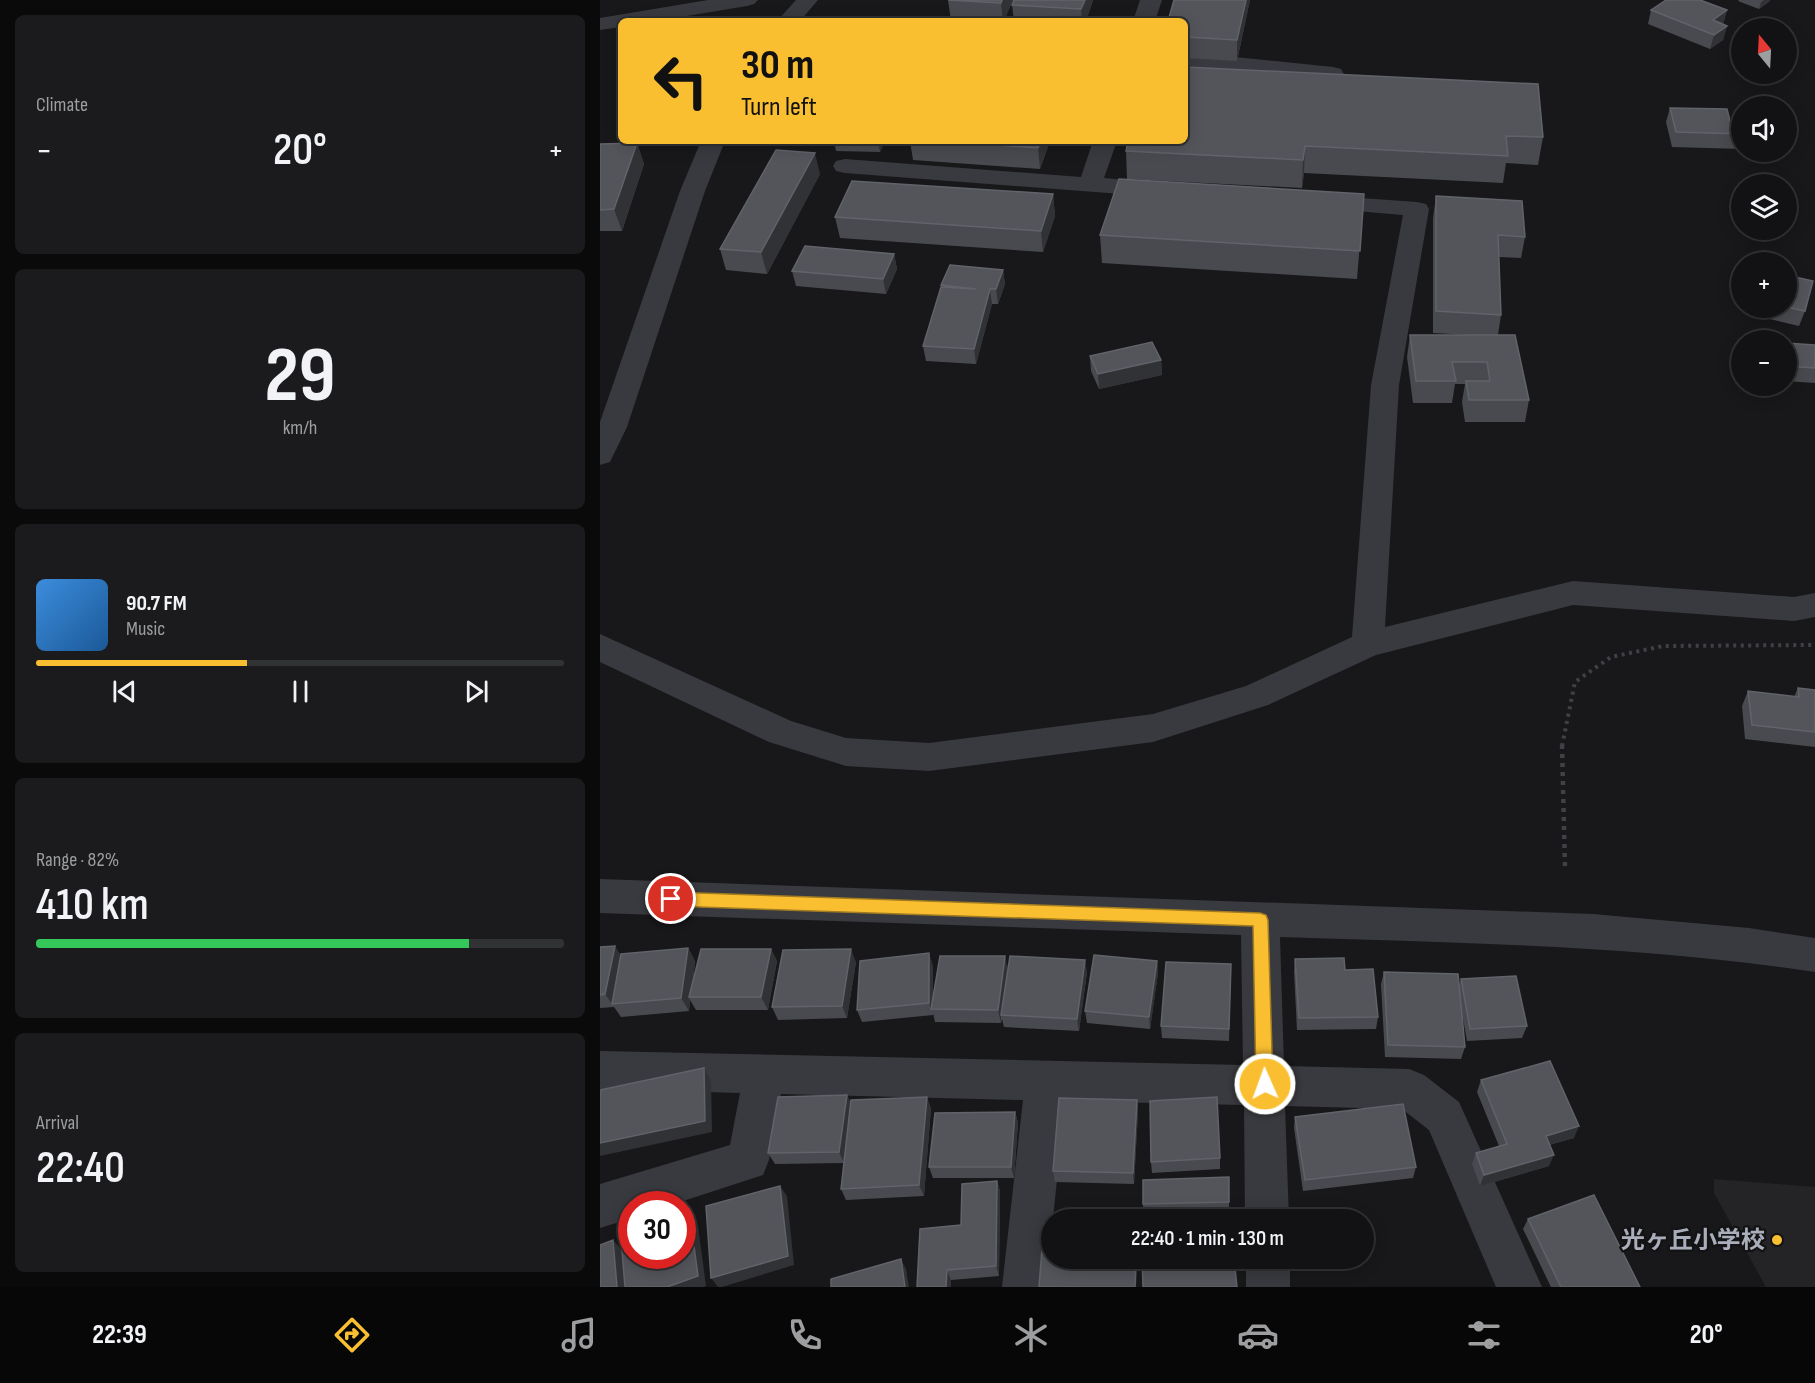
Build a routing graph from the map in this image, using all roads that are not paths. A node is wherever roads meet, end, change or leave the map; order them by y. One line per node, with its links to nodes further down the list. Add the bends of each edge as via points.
1 (747, 0): 4 (street)
2 (808, 0): 5 (street)
3 (1151, 0): 6 (street)
4 (637, 18)
5 (791, 18)
6 (1145, 18)
7 (618, 21): 8 (street)
8 (600, 24)
9 (1188, 59): 10 (street)
10 (1333, 74)
11 (712, 144): 17 (street, via 665,269 632,382)
12 (1104, 144): 14 (street)
13 (845, 166): 14 (street)
14 (1090, 185): 15 (street)
15 (1184, 192)
16 (1289, 200): 19 (street, via 1417,209 1385,385)
17 (600, 455)
18 (1815, 605): 19 (street, via 1794,609 1573,593)
19 (1368, 644): 20 (street, via 1256,696 1153,728 929,757 846,752 781,732)
20 (600, 647)
21 (600, 896): 22 (street)
22 (1260, 920): 23 (street, via 1593,931); 27 (street)
23 (1815, 955)
24 (600, 1070): 25 (street)
25 (764, 1074): 26 (street); 28 (street, via 748,1160)
26 (1046, 1081): 27 (street); 31 (street)
27 (1265, 1084): 29 (street); 33 (street, via 1409,1089 1444,1116)
28 (600, 1206)
29 (1267, 1209)
30 (1268, 1269): 32 (street)
31 (1024, 1287)
32 (1268, 1287)
33 (1519, 1287)

